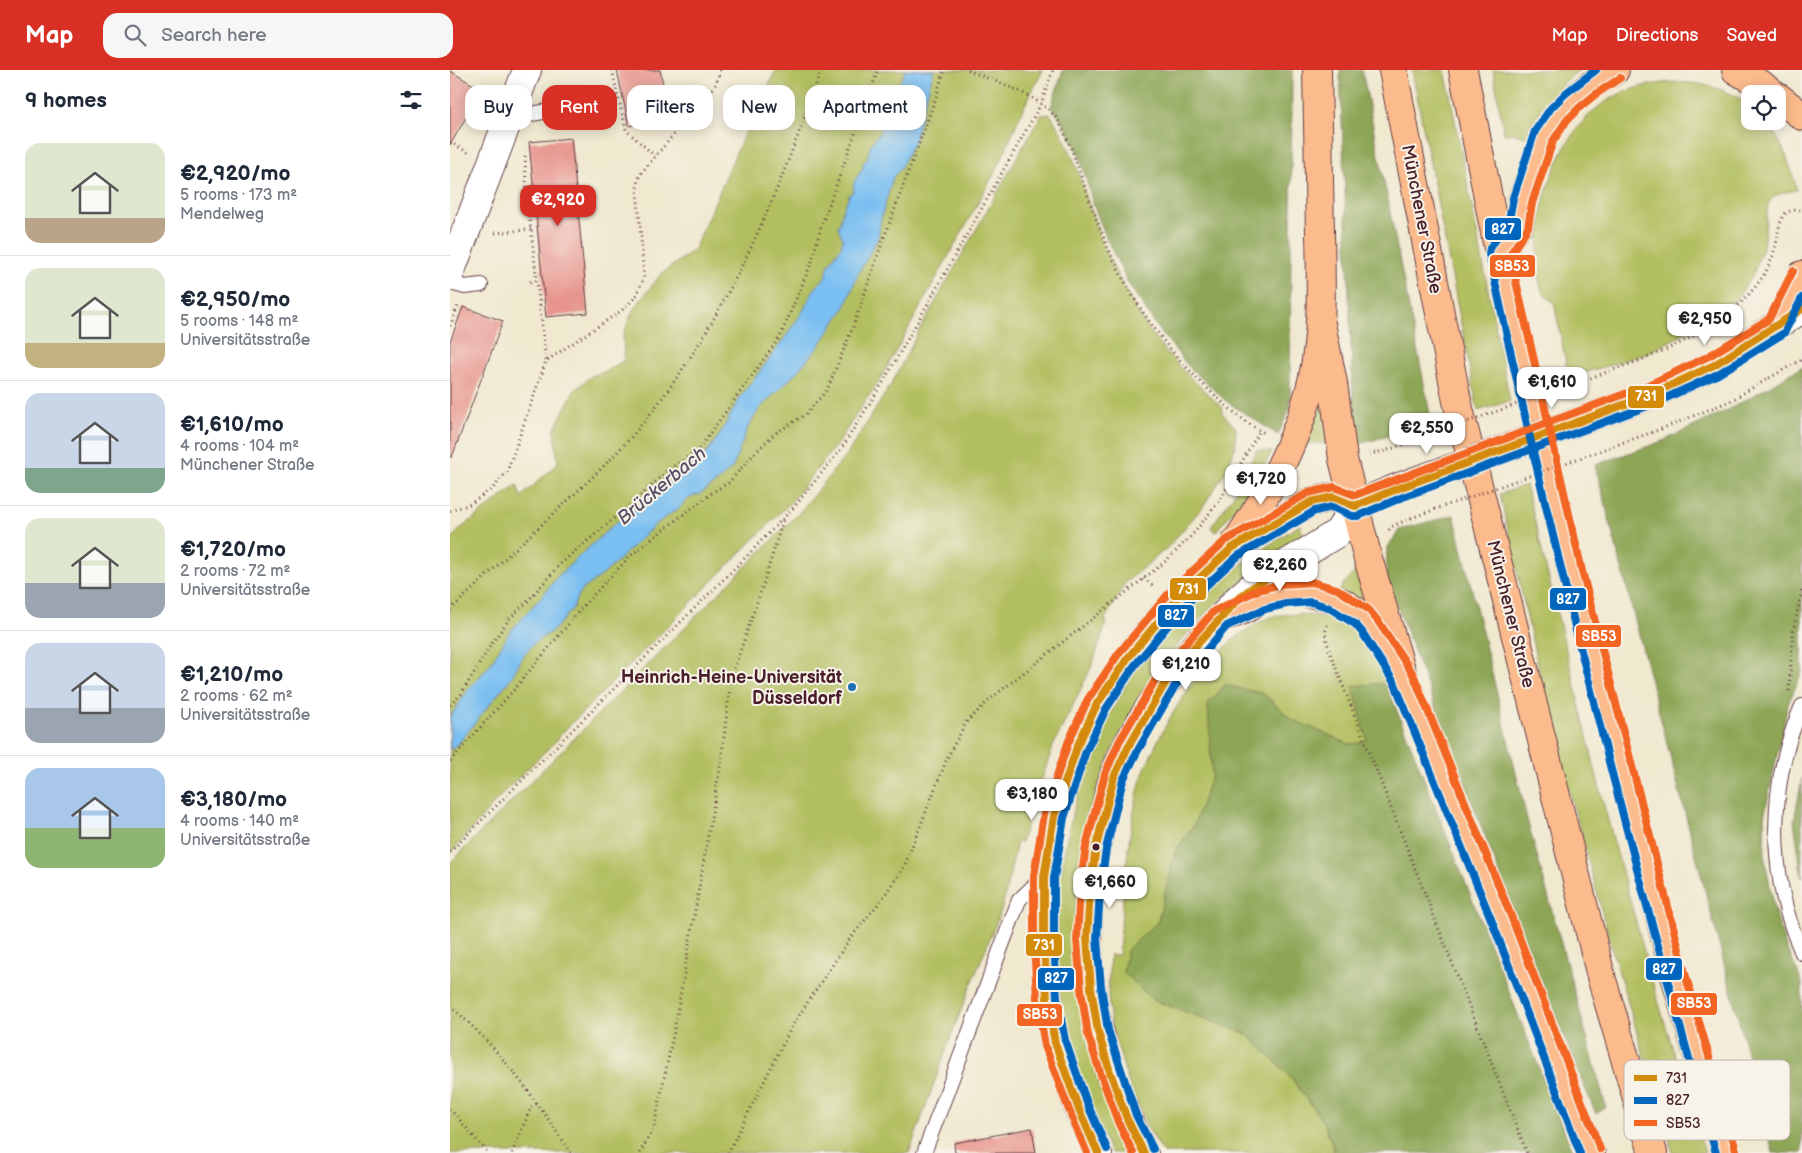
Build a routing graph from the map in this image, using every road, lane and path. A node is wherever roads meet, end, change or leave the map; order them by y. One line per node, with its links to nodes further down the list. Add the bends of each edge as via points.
1 (527, 70): 14 (street)
2 (612, 70): 16 (path)
3 (720, 70): 22 (path, via 716,84)
4 (821, 70): 48 (path, via 772,200 719,309 673,382 638,429 596,474)
5 (878, 70): 51 (path, via 820,230 811,264 780,338 698,450 668,470 561,563 510,618 461,694)
6 (944, 70): 53 (path, via 854,327 827,390 805,415 774,434 728,483 629,557)
7 (968, 70): 18 (path)
8 (1053, 70): 18 (path)
9 (1317, 70): 34 (highway)
10 (1393, 70): 58 (highway, Münchener Straße, via 1457,401 1602,980)
11 (1464, 70): 26 (highway)
12 (1615, 70): 26 (highway, via 1573,100 1544,136 1522,201 1519,224)
13 (1736, 70): 15 (highway)
14 (522, 85)
15 (1762, 85)
16 (618, 96): 22 (path, via 626,130)
17 (1786, 103): 19 (highway)
18 (1041, 104): 42 (path, via 885,379 841,449); 44 (path, via 1058,120 1074,153 1106,245 1125,285 1152,327 1186,368 1225,405 1260,430 1215,507 1193,534)
19 (1802, 116)
20 (505, 130): 25 (street)
21 (520, 130): 24 (path, via 527,133 524,165)
22 (655, 156): 37 (path, via 642,172 637,188 644,278 641,287 622,311)
23 (1802, 209): 38 (path, bridge, via 1784,215 1775,251 1757,286 1730,313 1683,343)
24 (531, 229): 25 (path); 29 (path)
25 (465, 236): 27 (street)
26 (1498, 253): 59 (highway, via 1575,583)
27 (450, 273)
28 (1802, 275): 35 (highway)
29 (536, 281): 30 (path); 37 (path)
30 (530, 282)
31 (450, 283): 32 (lane, via 465,287)
32 (481, 285)
33 (1802, 310): 35 (street)
34 (1321, 324): 39 (highway, via 1343,459); 43 (highway, via 1313,378 1296,432 1271,486)
35 (1776, 326): 39 (street, bridge, via 1714,365 1650,395)
36 (1802, 359): 41 (path, bridge, via 1730,401 1661,429)
37 (546, 361): 40 (path, via 507,472 493,488 470,504)
38 (1388, 450)
39 (1355, 506): 43 (street, via 1333,497 1311,502); 49 (street, via 1338,532 1268,575 1240,596); 50 (highway)
40 (450, 511)
41 (1411, 518)
42 (783, 519): 54 (path); 67 (path, via 731,678 721,762 674,1031 654,1127)
43 (1232, 548): 55 (street, via 1178,598 1128,659 1097,704 1077,747 1054,816)
44 (1144, 578): 45 (path); 68 (path, via 994,696 967,722 948,756 904,867 849,940 792,1026)
45 (1154, 586)
46 (1802, 590): 52 (path, via 1792,631 1789,693)
47 (1332, 598): 49 (highway, via 1312,592 1284,594); 50 (highway, via 1354,611 1370,626); 72 (path, via 1325,633 1329,650)
48 (450, 610)
49 (1221, 618): 71 (street, via 1167,680 1132,738 1114,777 1096,847 1087,939 1091,988 1098,1032 1110,1072)
50 (1404, 679): 73 (highway, via 1502,920)
51 (450, 705)
52 (1799, 712): 56 (lane, via 1781,769 1776,817 1777,859 1784,897)
53 (450, 761)
54 (450, 852)
55 (1044, 876): 69 (lane, via 1019,900); 70 (street, via 1047,999 1055,1042)
56 (1802, 953)
57 (450, 1006): 60 (path, via 508,1065)
58 (1626, 1060)
59 (1699, 1060)
60 (538, 1103): 65 (path, via 532,1106); 66 (path)
61 (450, 1109): 64 (path)
62 (1649, 1140): 74 (highway, Münchener Straße)
63 (1722, 1140): 75 (highway)
64 (488, 1153)
65 (512, 1153)
66 (571, 1153)
67 (640, 1153)
68 (728, 1153)
69 (924, 1153)
70 (1098, 1153)
71 (1144, 1153)
72 (1527, 1153)
73 (1591, 1153)
74 (1653, 1153)
75 (1726, 1153)

